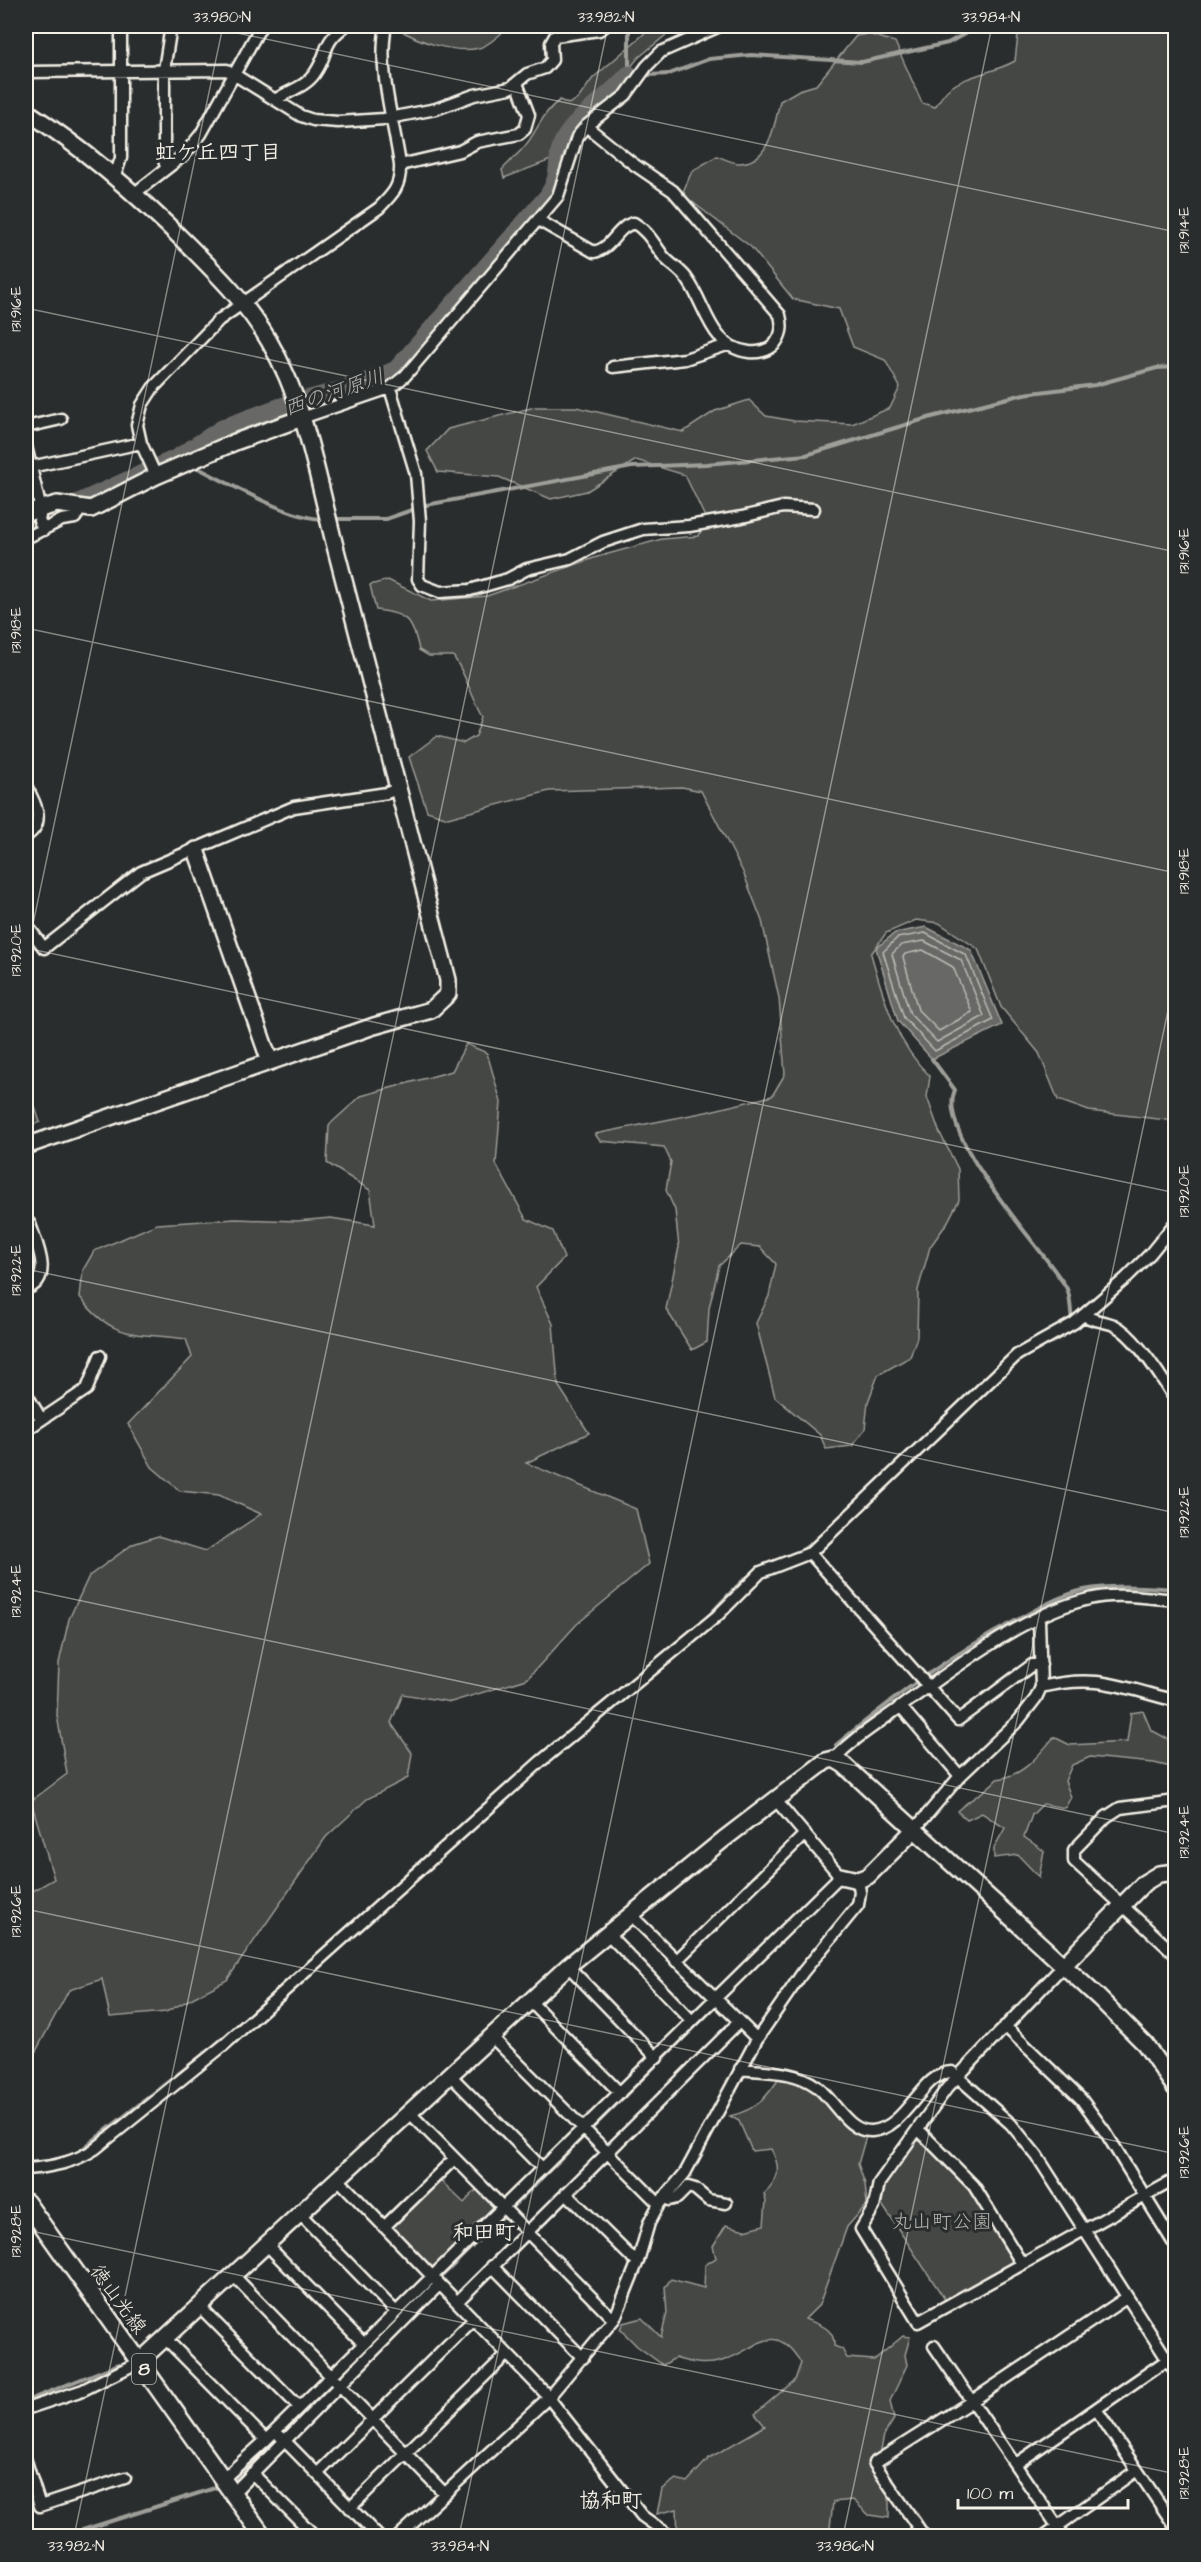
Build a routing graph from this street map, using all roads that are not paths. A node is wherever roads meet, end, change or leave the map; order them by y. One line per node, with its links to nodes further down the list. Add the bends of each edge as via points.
1 (121, 26): 9 (street)
2 (171, 26): 8 (street)
3 (261, 26): 11 (street)
4 (345, 26): 13 (street, via 327,42 315,74)
5 (386, 26): 15 (street, via 384,65)
6 (605, 26): 12 (street, via 555,36 551,43 552,60)
7 (720, 26): 16 (street, via 661,52 626,95)
8 (164, 70): 9 (street); 11 (street, via 227,70); 18 (street)
9 (121, 71): 10 (street); 19 (street, via 121,158)
10 (26, 72)
11 (235, 74): 13 (street); 18 (street, via 201,134 184,155)
12 (517, 83): 15 (street, via 436,109); 17 (street, via 529,115 519,134)
13 (275, 100): 15 (street, via 313,120)
14 (26, 111): 19 (street)
15 (393, 117): 17 (street)
16 (586, 126): 21 (street, via 577,137 558,196); 23 (street, via 673,191 780,315 779,339 769,350 751,353)
17 (400, 165): 22 (street, via 396,191 379,208)
18 (166, 167): 20 (street)
19 (115, 176): 20 (street)
20 (135, 192): 22 (street)
21 (538, 220): 23 (street, via 594,252 602,251 627,225 634,223 644,229 687,279 702,313); 25 (street)
22 (243, 303): 26 (street, via 290,381); 29 (street, via 219,320 153,388 142,405 137,424)
23 (726, 345): 24 (street, via 685,360)
24 (613, 367)
25 (390, 388): 26 (street); 33 (street, via 416,474 420,521 418,579 422,585 440,592 470,590 508,579 643,529 689,526 783,507)
26 (302, 418): 32 (street); 37 (street)
27 (61, 419): 28 (street)
28 (26, 427)
29 (141, 443): 31 (street); 32 (street)
30 (26, 446): 31 (street)
31 (28, 467): 34 (street)
32 (156, 476): 34 (street, via 91,509 57,504)
33 (814, 509)
34 (38, 520): 35 (street)
35 (26, 538)
36 (26, 786): 38 (street, via 38,812 36,824)
37 (399, 788): 39 (street, via 294,807); 41 (street, via 448,980 448,994 432,1010)
38 (26, 836)
39 (196, 850): 40 (street, via 141,872 44,948); 41 (street)
40 (26, 924)
41 (270, 1062): 42 (street)
42 (26, 1146)
43 (26, 1220): 45 (street, via 43,1264 41,1277)
44 (1176, 1222): 46 (street, via 1150,1254)
45 (26, 1288)
46 (1083, 1315): 49 (street, via 1125,1334 1161,1376); 52 (street, via 1017,1355)
47 (100, 1356): 50 (street, via 87,1389)
48 (26, 1394): 50 (street)
49 (1176, 1401)
50 (41, 1419): 51 (street)
51 (26, 1430)
52 (810, 1553): 56 (street); 95 (street, via 761,1572 717,1616 540,1762 224,2045 113,2135 77,2160)
53 (1176, 1600): 54 (street, via 1104,1596)
54 (1040, 1619): 55 (street); 56 (street)
55 (1041, 1665): 56 (street, via 1032,1665 958,1720); 57 (street)
56 (929, 1686): 59 (street)
57 (1041, 1687): 58 (street, via 1066,1681 1103,1681); 61 (street, via 1019,1720)
58 (1176, 1699)
59 (901, 1707): 60 (street, via 851,1741); 61 (street)
60 (834, 1759): 62 (street); 64 (street)
61 (960, 1776): 64 (street)
62 (775, 1799): 65 (street); 70 (street)
63 (1176, 1801): 69 (street, via 1120,1808 1074,1850 1074,1861)
64 (914, 1830): 68 (street, via 868,1876); 75 (street)
65 (805, 1834): 67 (street); 73 (street)
66 (1176, 1872): 69 (street, via 1159,1874 1144,1883)
67 (840, 1876): 68 (street); 76 (street)
68 (858, 1880): 82 (street, via 858,1905 803,1972)
69 (1122, 1905): 72 (street); 75 (street)
70 (631, 1914): 71 (street); 73 (street)
71 (607, 1934): 74 (street); 78 (street)
72 (1176, 1955)
73 (676, 1961): 76 (street)
74 (568, 1966): 77 (street); 83 (street)
75 (1063, 1966): 80 (street); 87 (street, via 1145,2044)
76 (715, 2000): 78 (street); 79 (street)
77 (530, 2001): 81 (street); 88 (street)
78 (693, 2021): 83 (street)
79 (739, 2022): 82 (street); 92 (street)
80 (1005, 2026): 86 (street); 99 (street, via 1081,2099)
81 (492, 2036): 85 (street); 90 (street)
82 (757, 2039): 84 (street)
83 (657, 2058): 88 (street)
84 (740, 2069): 86 (street, via 762,2069 800,2078 825,2093 858,2127 870,2131 887,2127 932,2080 945,2072 952,2072); 100 (street, via 691,2164)
85 (450, 2075): 89 (street); 94 (street)
86 (956, 2078): 91 (street); 106 (street, via 1011,2124 1037,2156)
87 (1176, 2089)
88 (620, 2093): 90 (street)
89 (408, 2111): 93 (street); 96 (street)
90 (583, 2128): 92 (street); 94 (street)
91 (918, 2129): 111 (street, via 974,2186); 111 (street, via 879,2183 874,2207 861,2229 918,2322)
92 (606, 2153): 98 (street); 100 (street)
93 (454, 2159): 103 (street); 105 (street)
94 (542, 2168): 103 (street)
95 (26, 2169)
96 (338, 2178): 104 (street); 105 (street)
97 (1176, 2179): 99 (street)
98 (566, 2193): 107 (street); 110 (street)
99 (1143, 2197): 106 (street); 109 (street)
100 (662, 2201): 102 (street, via 677,2198 688,2187 708,2200); 110 (street, via 649,2223)
101 (26, 2202): 128 (main road, 徳山光線 / 8)
102 (726, 2203)
103 (502, 2207): 107 (street); 114 (street)
104 (299, 2213): 108 (street); 119 (street)
105 (384, 2227): 114 (street)
106 (1083, 2229): 111 (street); 116 (street)
107 (526, 2232): 112 (street); 120 (street)
108 (266, 2244): 113 (street); 123 (street)
109 (1176, 2247)
110 (638, 2261): 120 (street)
111 (1022, 2264)
112 (492, 2266): 117 (street); 126 (street)
113 (233, 2275): 118 (street); 130 (street)
114 (430, 2277): 115 (street); 119 (street)
115 (439, 2285): 117 (street); 131 (street)
116 (1126, 2298): 127 (street); 133 (street)
117 (457, 2302): 121 (street)
118 (199, 2306): 122 (street); 134 (street)
119 (395, 2311): 123 (street)
120 (615, 2318): 126 (street)
121 (474, 2319): 125 (street); 137 (street)
122 (165, 2338): 128 (street); 139 (street)
123 (363, 2343): 130 (street)
124 (934, 2346): 133 (street)
125 (507, 2354): 132 (street); 141 (street)
126 (583, 2358): 132 (street)
127 (1167, 2360): 129 (street); 136 (street)
128 (139, 2362): 135 (street, via 83,2390); 148 (main road, 徳山光線 / 8)
129 (1176, 2373)
130 (331, 2376): 131 (street); 134 (street)
131 (340, 2385): 137 (street); 140 (street)
132 (548, 2398): 149 (street); 157 (street, via 642,2516)
133 (972, 2401): 143 (street); 158 (street, via 874,2463)
134 (299, 2407): 138 (street)
135 (26, 2409)
136 (1096, 2409): 143 (street); 144 (street)
137 (373, 2418): 141 (street); 146 (street)
138 (275, 2432): 139 (street); 140 (street)
139 (266, 2440): 148 (street)
140 (285, 2440): 145 (street); 146 (street)
141 (406, 2452): 149 (street); 150 (street)
142 (26, 2461): 147 (street, via 40,2506)
143 (1016, 2464): 152 (street)
144 (1137, 2470): 151 (street); 152 (street)
145 (252, 2473): 148 (street); 154 (street)
146 (318, 2473): 150 (street)
147 (125, 2478)
148 (228, 2486): 153 (main road, 徳山光線 / 8)
149 (445, 2494): 156 (street)
150 (350, 2508): 155 (street)
151 (1176, 2528)
152 (1061, 2532): 159 (street)
153 (263, 2536)
154 (315, 2536)
155 (378, 2536)
156 (399, 2536)
157 (670, 2536)
158 (924, 2536)
159 (1044, 2536)

